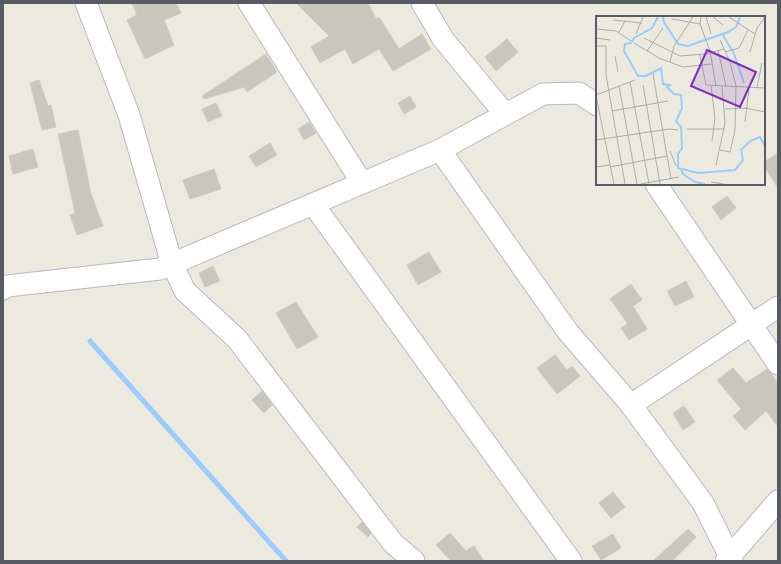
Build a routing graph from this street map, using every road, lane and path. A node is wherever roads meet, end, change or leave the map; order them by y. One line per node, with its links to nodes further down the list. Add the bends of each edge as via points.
1 (86, 3): 10 (street, via 129,114)
2 (249, 3): 7 (street)
3 (422, 3): 5 (street, via 443,38)
4 (596, 104): 5 (street, via 579,93 543,94)
5 (505, 114): 6 (street)
6 (440, 150): 7 (street); 15 (street, via 568,332)
7 (362, 183): 9 (street)
8 (657, 185): 13 (street)
9 (313, 204): 10 (street); 19 (street)
10 (172, 264): 11 (street, via 160,269 7,286); 18 (street, via 185,291 237,339 393,543)
11 (3, 289)
12 (778, 307): 13 (street)
13 (750, 325): 14 (street); 15 (street)
14 (778, 364)
15 (631, 405): 17 (street, via 703,503)
16 (778, 501): 17 (street)
17 (729, 559)
18 (414, 561)
19 (571, 561)

